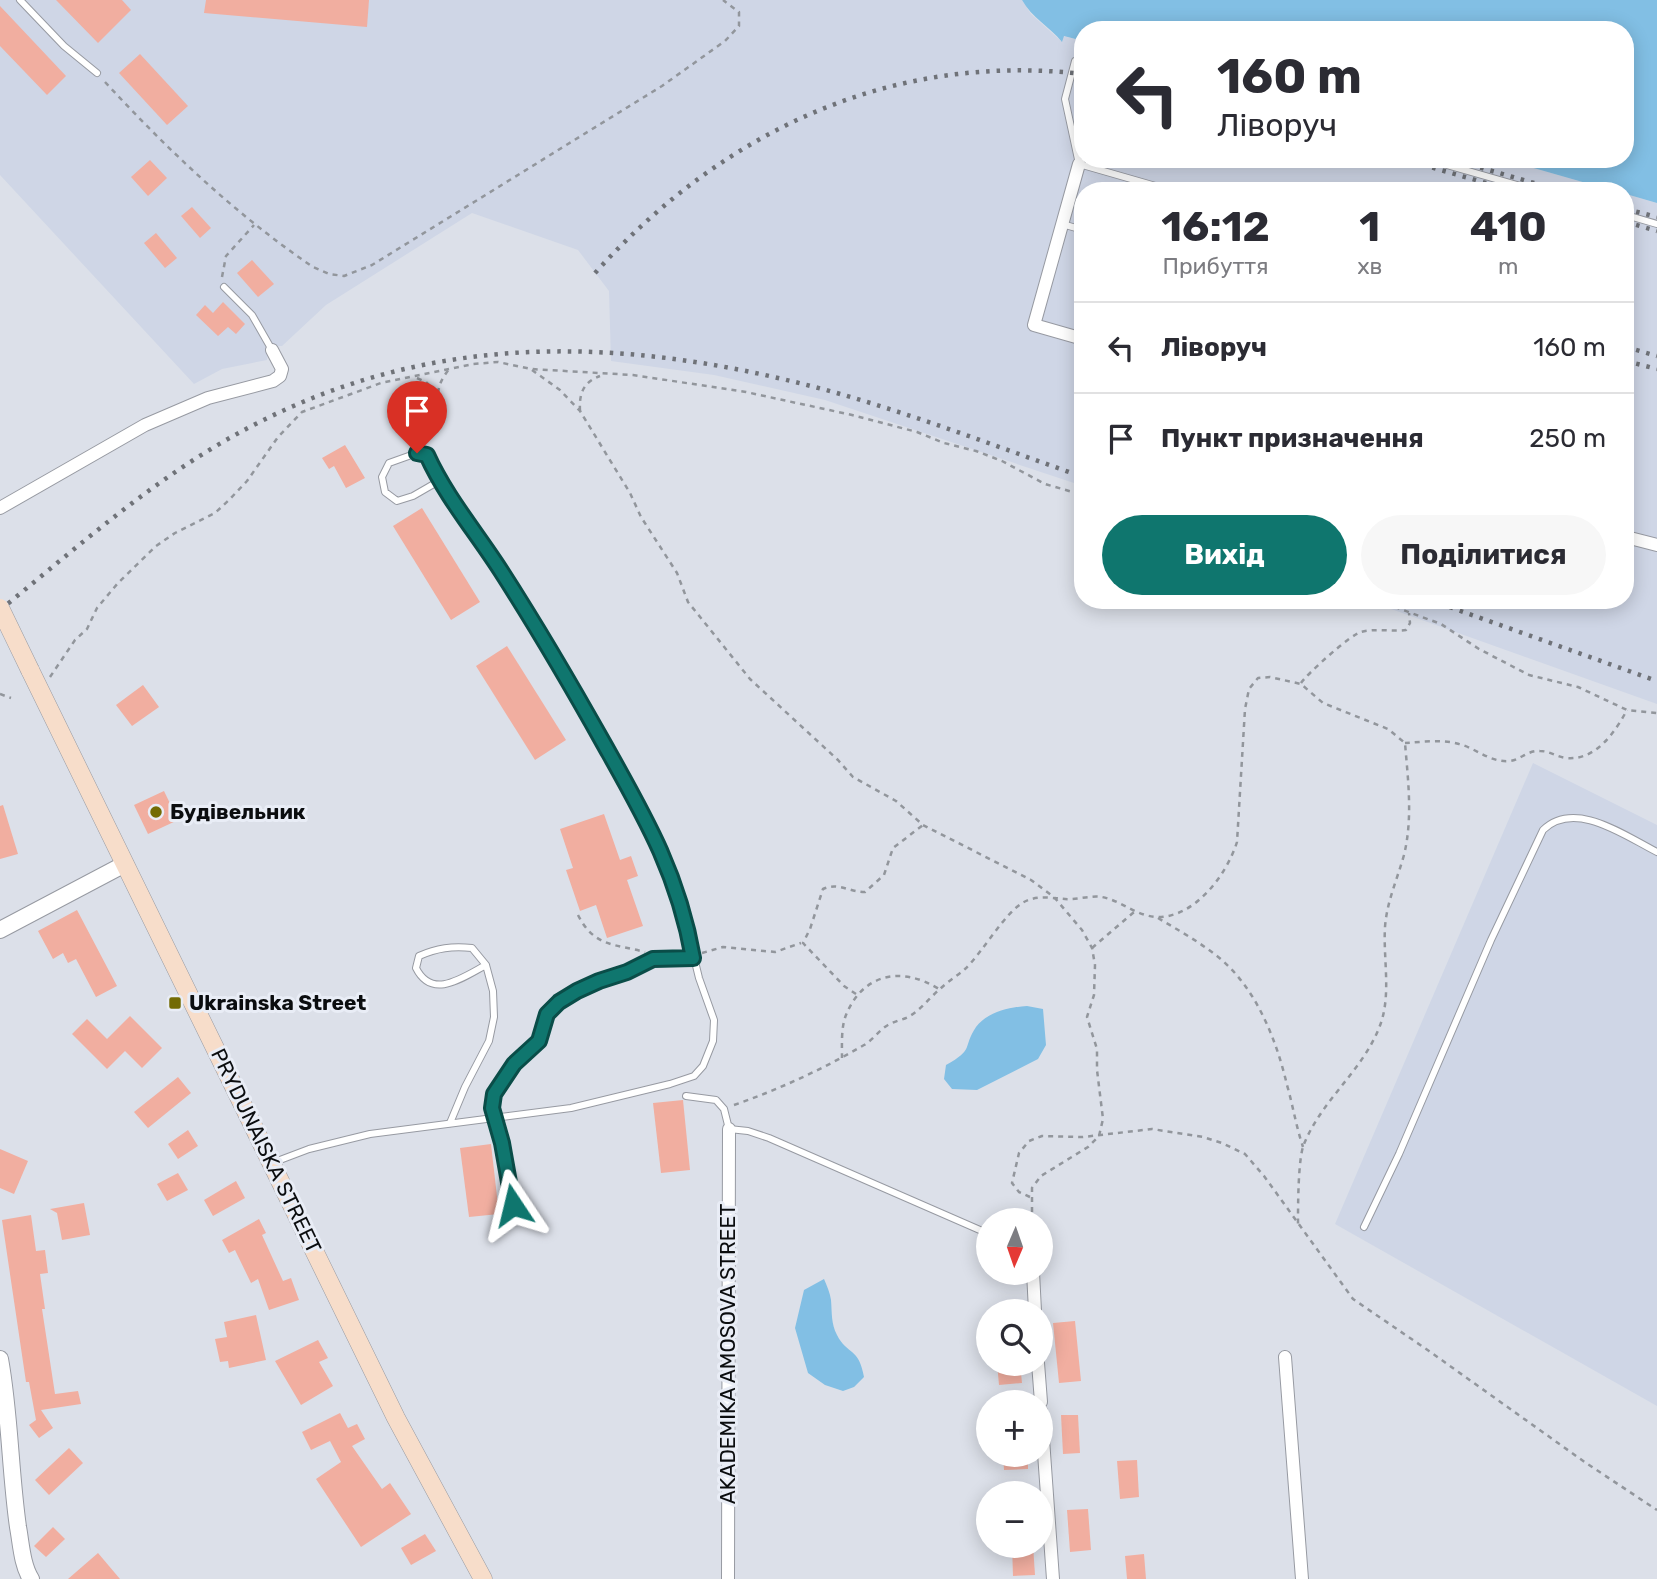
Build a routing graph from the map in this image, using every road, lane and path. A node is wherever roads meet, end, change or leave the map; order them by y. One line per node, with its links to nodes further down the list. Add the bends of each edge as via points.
1 (20, 0): 4 (lane)
2 (723, 0): 12 (path, via 739,12 739,26 725,41 662,86 364,268 344,276 329,274 303,261)
3 (1074, 65): 5 (lane, via 1065,99)
4 (97, 73): 12 (path, via 193,172)
5 (1074, 141)
6 (1078, 168): 13 (street)
7 (1093, 168): 9 (lane)
8 (1458, 168): 10 (lane)
9 (1142, 182)
10 (1506, 182)
11 (1634, 217): 14 (lane)
12 (255, 224): 16 (path, via 226,256)
13 (1062, 224): 15 (lane); 17 (street, via 1034,325)
14 (1657, 224)
15 (1074, 227)
16 (224, 287): 18 (lane, via 253,315)
17 (1074, 336)
18 (272, 350): 28 (street, via 282,369 274,381 208,398 145,425)
19 (449, 369): 20 (path, via 498,362); 22 (path); 23 (path)
20 (531, 369): 21 (path); 24 (path)
21 (604, 374): 24 (path, via 585,386 579,396); 27 (path, via 712,386 852,415 975,451)
22 (415, 377): 23 (path); 35 (path, via 381,383 302,412 229,500 215,513 156,546 118,583)
23 (436, 392): 25 (path, via 440,418 418,442)
24 (580, 411): 41 (path, via 677,573 688,602 733,661 853,777 896,801)
25 (417, 453): 26 (lane, via 427,455); 26 (lane, via 389,463 382,477 385,492 397,501)
26 (439, 481): 51 (lane, via 501,570 654,833 679,896)
27 (1074, 492)
28 (0, 508)
29 (1634, 539): 30 (street)
30 (1657, 545)
31 (0, 608): 35 (main road, PRYDUNAISKA STREET, bridge)
32 (1399, 609): 33 (path)
33 (1409, 613): 34 (path, via 1406,630 1362,631 1350,636); 38 (path, via 1441,624 1530,675 1578,687)
34 (1301, 684): 40 (path, via 1323,703 1388,729); 47 (path, via 1258,678 1249,689 1237,842 1231,862 1189,906 1174,915)
35 (41, 691): 43 (main road, PRYDUNAISKA STREET)
36 (0, 694): 37 (path)
37 (11, 698)
38 (1627, 710): 39 (path); 40 (path, via 1612,736 1598,748 1574,757 1537,751 1511,761 1492,759 1459,744)
39 (1657, 713)
40 (1405, 743): 63 (path, via 1408,830 1388,902 1385,1006 1380,1026 1368,1052 1326,1105)
41 (923, 825): 44 (path, via 1007,866); 49 (path, via 892,848 884,876 865,892 831,886 823,889)
42 (1657, 852): 69 (lane, via 1581,818 1559,818 1543,830)
43 (124, 864): 48 (street); 64 (main road, PRYDUNAISKA STREET)
44 (1054, 897): 45 (path, via 1100,897); 50 (path); 54 (path, via 1026,900 1013,910 982,951)
45 (1134, 912): 47 (path); 50 (path)
46 (578, 915): 52 (path, via 597,939 645,951)
47 (1157, 917): 63 (path, via 1218,957 1263,1013)
48 (0, 930)
49 (803, 943): 51 (path, via 775,952 723,947); 55 (path)
50 (1092, 948): 62 (path, via 1094,995 1087,1017 1097,1049 1103,1119)
51 (693, 958): 52 (lane); 59 (lane, via 714,1020 713,1041 694,1076 570,1108)
52 (653, 959): 59 (lane, via 599,981 559,1002 547,1014 539,1041 514,1064 494,1094)
53 (486, 965): 53 (lane, via 472,948 453,946 419,956 415,968 432,985 446,984); 60 (lane, via 493,991 489,1041)
54 (939, 989): 55 (path, via 911,976 896,976); 56 (path, via 909,1017 887,1025)
55 (856, 994): 56 (path, via 846,1015)
56 (842, 1058): 58 (path)
57 (685, 1096): 58 (lane, via 716,1100)
58 (724, 1109): 61 (lane)
59 (494, 1119): 60 (lane); 66 (lane)
60 (450, 1123): 64 (lane, via 349,1138)
61 (729, 1129): 70 (lane, via 769,1139); 78 (street, AKADEMIKA AMOSOVA STREET)
62 (1099, 1136): 65 (path, via 1041,1176); 65 (path, via 1042,1136 1029,1141 1019,1153 1012,1183); 68 (path, via 1153,1129 1222,1143 1245,1154)
63 (1303, 1147): 68 (path)
64 (272, 1163): 77 (main road, PRYDUNAISKA STREET, via 397,1418)
65 (1031, 1198): 67 (path)
66 (513, 1205)
67 (1031, 1208)
68 (1298, 1224): 75 (path, via 1353,1299)
69 (1364, 1227)
70 (976, 1228)
71 (1285, 1356): 80 (street)
72 (0, 1359): 74 (street, via 7,1405)
73 (1045, 1467): 79 (street)
74 (6, 1476): 76 (street)
75 (1657, 1510)
76 (31, 1579)
77 (483, 1579)
78 (728, 1579)
79 (1053, 1579)
80 (1301, 1579)

